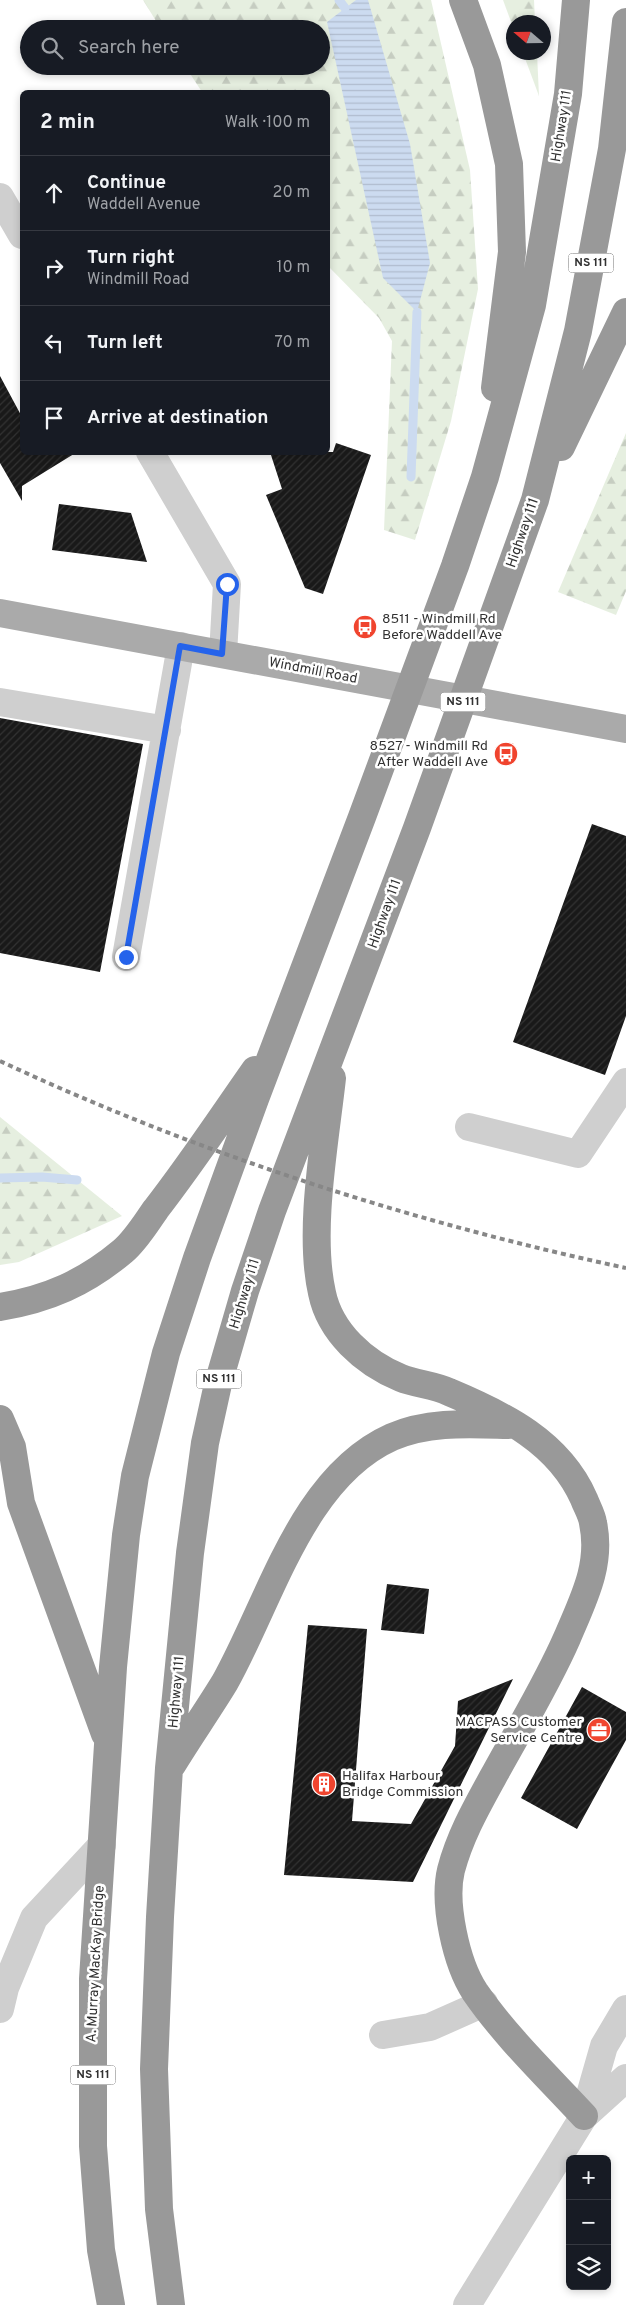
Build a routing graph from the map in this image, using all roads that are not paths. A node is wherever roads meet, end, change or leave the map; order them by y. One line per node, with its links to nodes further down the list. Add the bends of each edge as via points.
1 (462, 0): 8 (highway, via 487,66 509,164 512,252)
2 (576, 0): 8 (highway, Highway 111 / NS 111, via 568,94 532,305)
3 (626, 22): 9 (highway, Highway 111 / NS 111, via 612,150 578,331)
4 (0, 197): 5 (street)
5 (20, 232)
6 (626, 312): 9 (highway)
7 (152, 455): 12 (street, via 227,584)
8 (485, 477): 17 (highway, Highway 111 / NS 111, via 455,566)
9 (535, 500): 18 (highway, Highway 111 / NS 111)
10 (0, 613): 11 (main road, Windmill Road)
11 (180, 646): 12 (main road, Windmill Road); 15 (street)
12 (222, 654): 14 (main road, Windmill Road)
13 (0, 702): 15 (street)
14 (626, 729)
15 (167, 730): 16 (street)
16 (126, 957)
17 (281, 1032): 21 (highway, via 180,1178 124,1250 60,1292); 24 (highway, Highway 111 / NS 111, via 196,1258 166,1353 134,1476)
18 (336, 1043): 23 (highway, via 317,1257 322,1295 331,1319 345,1340 370,1361 401,1378 447,1391); 25 (highway, Highway 111 / NS 111, via 272,1211 218,1384 205,1443 191,1544)
19 (626, 1082): 20 (street, via 578,1154)
20 (469, 1127)
21 (0, 1307)
22 (0, 1419): 24 (highway, via 12,1447 21,1503)
23 (517, 1425): 25 (highway, via 459,1424 422,1428 392,1437 336,1476 313,1508 225,1681); 27 (highway, via 536,1437 561,1461 580,1490 593,1521 596,1552 590,1584 560,1654 464,1830 450,1873 450,1913 458,1952 474,1990)
24 (108, 1742): 26 (highway, A. Murray MacKay Bridge / NS 111)
25 (169, 1768): 34 (highway, Highway 111 / NS 111, via 154,2069 159,2209)
26 (102, 1845): 28 (street, via 34,1918); 33 (highway, A. Murray MacKay Bridge / NS 111, via 93,1979 93,2146 101,2250)
27 (484, 2003): 30 (street, via 430,2027); 32 (highway)
28 (0, 2008)
29 (626, 2009): 32 (street, via 604,2046)
30 (383, 2035)
31 (626, 2078): 32 (street)
32 (584, 2116): 35 (street)
33 (111, 2305)
34 (171, 2305)
35 (468, 2305)

